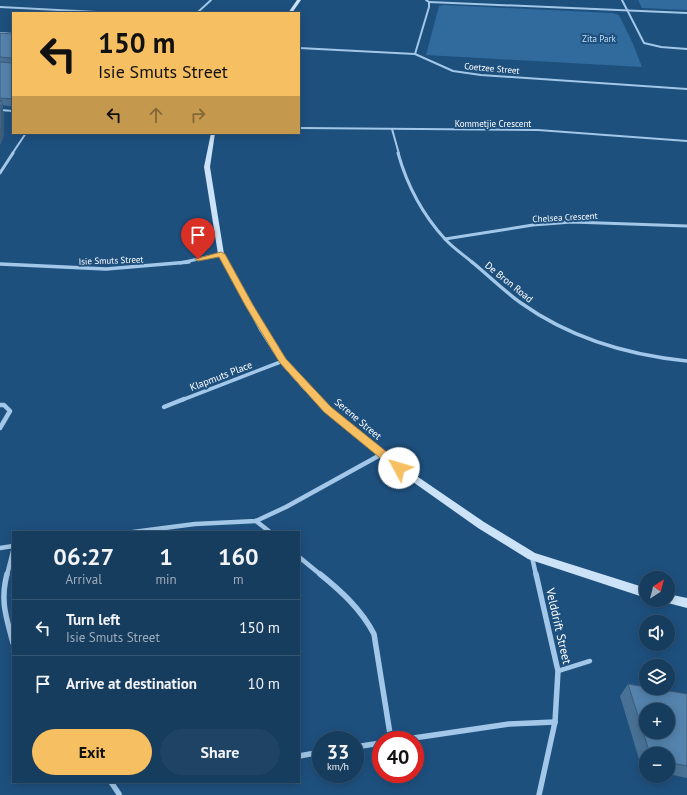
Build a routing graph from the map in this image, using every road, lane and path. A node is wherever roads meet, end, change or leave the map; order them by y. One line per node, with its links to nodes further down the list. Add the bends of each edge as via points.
1 (211, 0): 11 (street)
2 (299, 0): 12 (street)
3 (426, 0): 6 (street)
4 (512, 0): 7 (street)
5 (622, 0): 9 (street)
6 (429, 2): 7 (street); 18 (street)
7 (512, 5): 9 (street)
8 (0, 7): 10 (street)
9 (628, 11): 13 (street); 17 (street, via 642,42 654,46)
10 (97, 12)
11 (198, 12)
12 (291, 12)
13 (687, 13)
14 (0, 33): 15 (street)
15 (12, 34)
16 (300, 48): 18 (street, Coetzee Street)
17 (687, 49)
18 (415, 54): 19 (street, Coetzee Street, via 453,71 471,74)
19 (687, 89)
20 (0, 110): 21 (street)
21 (12, 111)
22 (300, 128): 23 (street, Kommetjie Crescent)
23 (392, 129): 26 (street, Kommetjie Crescent, via 552,130); 29 (street, De Bron Road, via 399,160 409,186)
24 (25, 134): 27 (street)
25 (214, 134): 30 (street, Serene Street, via 207,167)
26 (687, 141)
27 (0, 172)
28 (687, 226): 29 (street, Chelsea Crescent, via 572,222 533,225)
29 (445, 239): 33 (street, De Bron Road, via 521,303 562,328 621,350)
30 (221, 254): 31 (street, Isie Smuts Street, via 174,263 106,269); 32 (street, Serene Street)
31 (0, 264)
32 (283, 361): 35 (street, Klapmuts Place); 37 (street, Serene Street, via 327,409)
33 (687, 361)
34 (0, 404): 36 (street, via 10,411)
35 (164, 407)
36 (0, 428)
37 (382, 454): 38 (street); 44 (street, Serene Street, via 449,504)
38 (256, 521): 39 (street, via 195,524); 40 (street)
39 (141, 531)
40 (269, 531)
41 (12, 546): 42 (street)
42 (0, 548)
43 (12, 555): 49 (street, via 3,590 4,610)
44 (532, 556): 46 (street, Serene Street); 51 (street, Velddrift Street)
45 (300, 557): 53 (street, via 343,595 372,627)
46 (639, 591)
47 (675, 601): 48 (street)
48 (687, 603)
49 (12, 638)
50 (590, 661): 51 (lane)
51 (558, 671): 52 (street, Velddrift Street)
52 (555, 722): 54 (street, via 509,724); 59 (street, Velddrift Street)
53 (390, 731)
54 (424, 736)
55 (312, 754): 56 (street)
56 (300, 756)
57 (112, 783): 58 (street)
58 (119, 794)
59 (539, 795)

